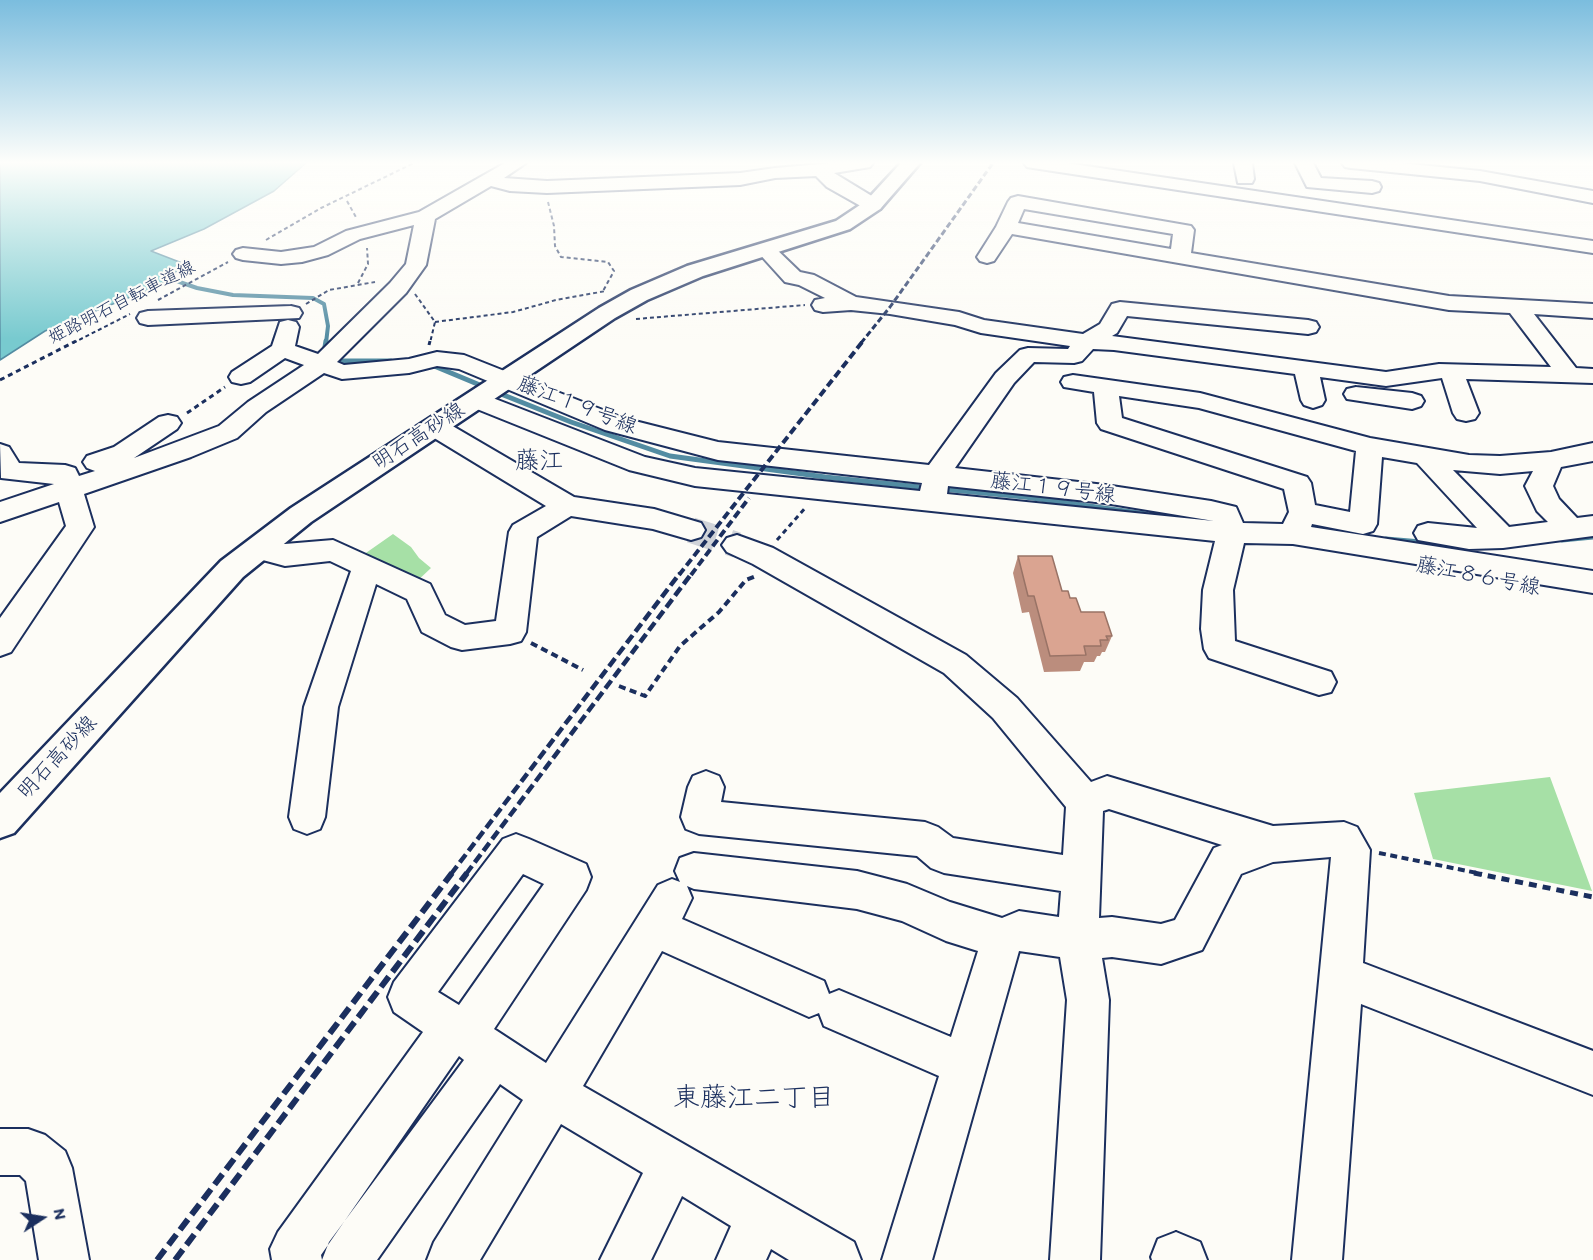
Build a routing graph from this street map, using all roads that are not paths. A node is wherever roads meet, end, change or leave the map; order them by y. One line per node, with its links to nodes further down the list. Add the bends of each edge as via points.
1 (404, 222): 10 (street, via 353,235 302,256)
2 (425, 222): 21 (street, via 416,265)
3 (848, 222): 9 (main road, 明石高砂線)
4 (1008, 222): 7 (street)
5 (1135, 222): 12 (street, via 1184,230)
6 (1433, 222): 8 (street)
7 (1006, 227): 11 (street); 12 (street)
8 (1593, 247)
9 (766, 250): 13 (street, via 793,277); 30 (main road, 明石高砂線, via 654,288 592,322)
10 (243, 254)
11 (987, 257)
12 (1180, 257): 15 (street, via 1449,303)
13 (851, 303): 14 (street); 19 (street)
14 (824, 305)
15 (1517, 307): 17 (street); 23 (street)
16 (147, 310): 20 (street, via 298,309)
17 (1590, 313)
18 (1308, 327): 19 (street, via 1120,309 1109,328)
19 (1087, 342): 28 (street, via 1114,343); 40 (street, via 1074,356 1028,355 1005,378)
20 (283, 349): 21 (street); 25 (street)
21 (330, 357): 30 (street, via 342,372 432,360 464,362); 39 (street, via 228,432 182,451)
22 (1452, 371): 23 (street); 26 (street); 31 (street)
23 (1569, 375): 24 (street)
24 (1593, 376)
25 (241, 377)
26 (1401, 377): 28 (street); 28 (street, via 1415,407)
27 (1073, 381): 29 (street)
28 (1310, 385)
29 (1105, 386): 34 (street, via 1200,401); 44 (street, via 1110,423 1297,483)
30 (491, 390): 33 (main road, 明石高砂線); 40 (street, 藤江１９号線, via 718,452); 40 (street, via 638,464 695,477 820,491)
31 (1466, 413)
32 (168, 423): 39 (street)
33 (435, 427): 41 (street); 49 (main road, 明石高砂線, via 301,514)
34 (1370, 446): 37 (street); 47 (street)
35 (1593, 452): 38 (street)
36 (0, 453): 39 (street, via 11,472)
37 (1426, 456): 38 (street, via 1469,464); 48 (street)
38 (1551, 461): 45 (street, via 1539,486 1547,504)
39 (68, 482): 42 (street); 54 (street, via 80,527)
40 (935, 488): 43 (street)
41 (567, 506): 46 (street, via 654,519); 51 (street, via 523,532 510,632 462,638 433,623 419,592)
42 (0, 512)
43 (1229, 523): 44 (street); 55 (street, via 1218,590 1220,650)
44 (1298, 523): 47 (street)
45 (1582, 527): 48 (street)
46 (691, 530)
47 (1365, 534): 48 (street); 52 (street); 53 (street, 藤江８６号線, via 1402,562)
48 (1503, 538)
49 (258, 549): 51 (street, via 285,555 333,550); 59 (main road, 明石高砂線, via 232,569)
50 (757, 554): 57 (street, via 955,664 1005,708)
51 (367, 567): 58 (street, via 321,707)
52 (1593, 582)
53 (1593, 598)
54 (0, 643)
55 (1319, 682)
56 (706, 787): 61 (street, via 699,817 925,839 944,855)
57 (1085, 802): 60 (street, via 1107,792); 61 (street)
58 (307, 817)
59 (0, 820)
60 (1273, 844): 64 (street, via 1228,861 1188,936 1161,945 1112,937); 65 (street, via 1344,839 1351,850)
61 (1082, 876): 64 (street)
62 (674, 898): 63 (street, via 857,890 907,903 946,921); 67 (street, via 824,1004); 69 (street)
63 (1002, 938): 64 (street, via 1019,931); 67 (street)
64 (1078, 940): 81 (street, via 1088,1000)
65 (1342, 976): 68 (street); 82 (street)
66 (471, 1039): 69 (street); 74 (street, via 295,1249); 75 (street)
67 (964, 1064): 80 (street)
68 (1593, 1073)
69 (553, 1095): 71 (street); 76 (street)
70 (0, 1152): 73 (street, via 28,1152 48,1168)
71 (674, 1163): 72 (street); 77 (street)
72 (761, 1215): 78 (street); 79 (street)
73 (64, 1260)
74 (297, 1260)
75 (347, 1260)
76 (452, 1260)
77 (625, 1260)
78 (741, 1260)
79 (836, 1260)
80 (907, 1260)
81 (1075, 1260)
82 (1317, 1260)

